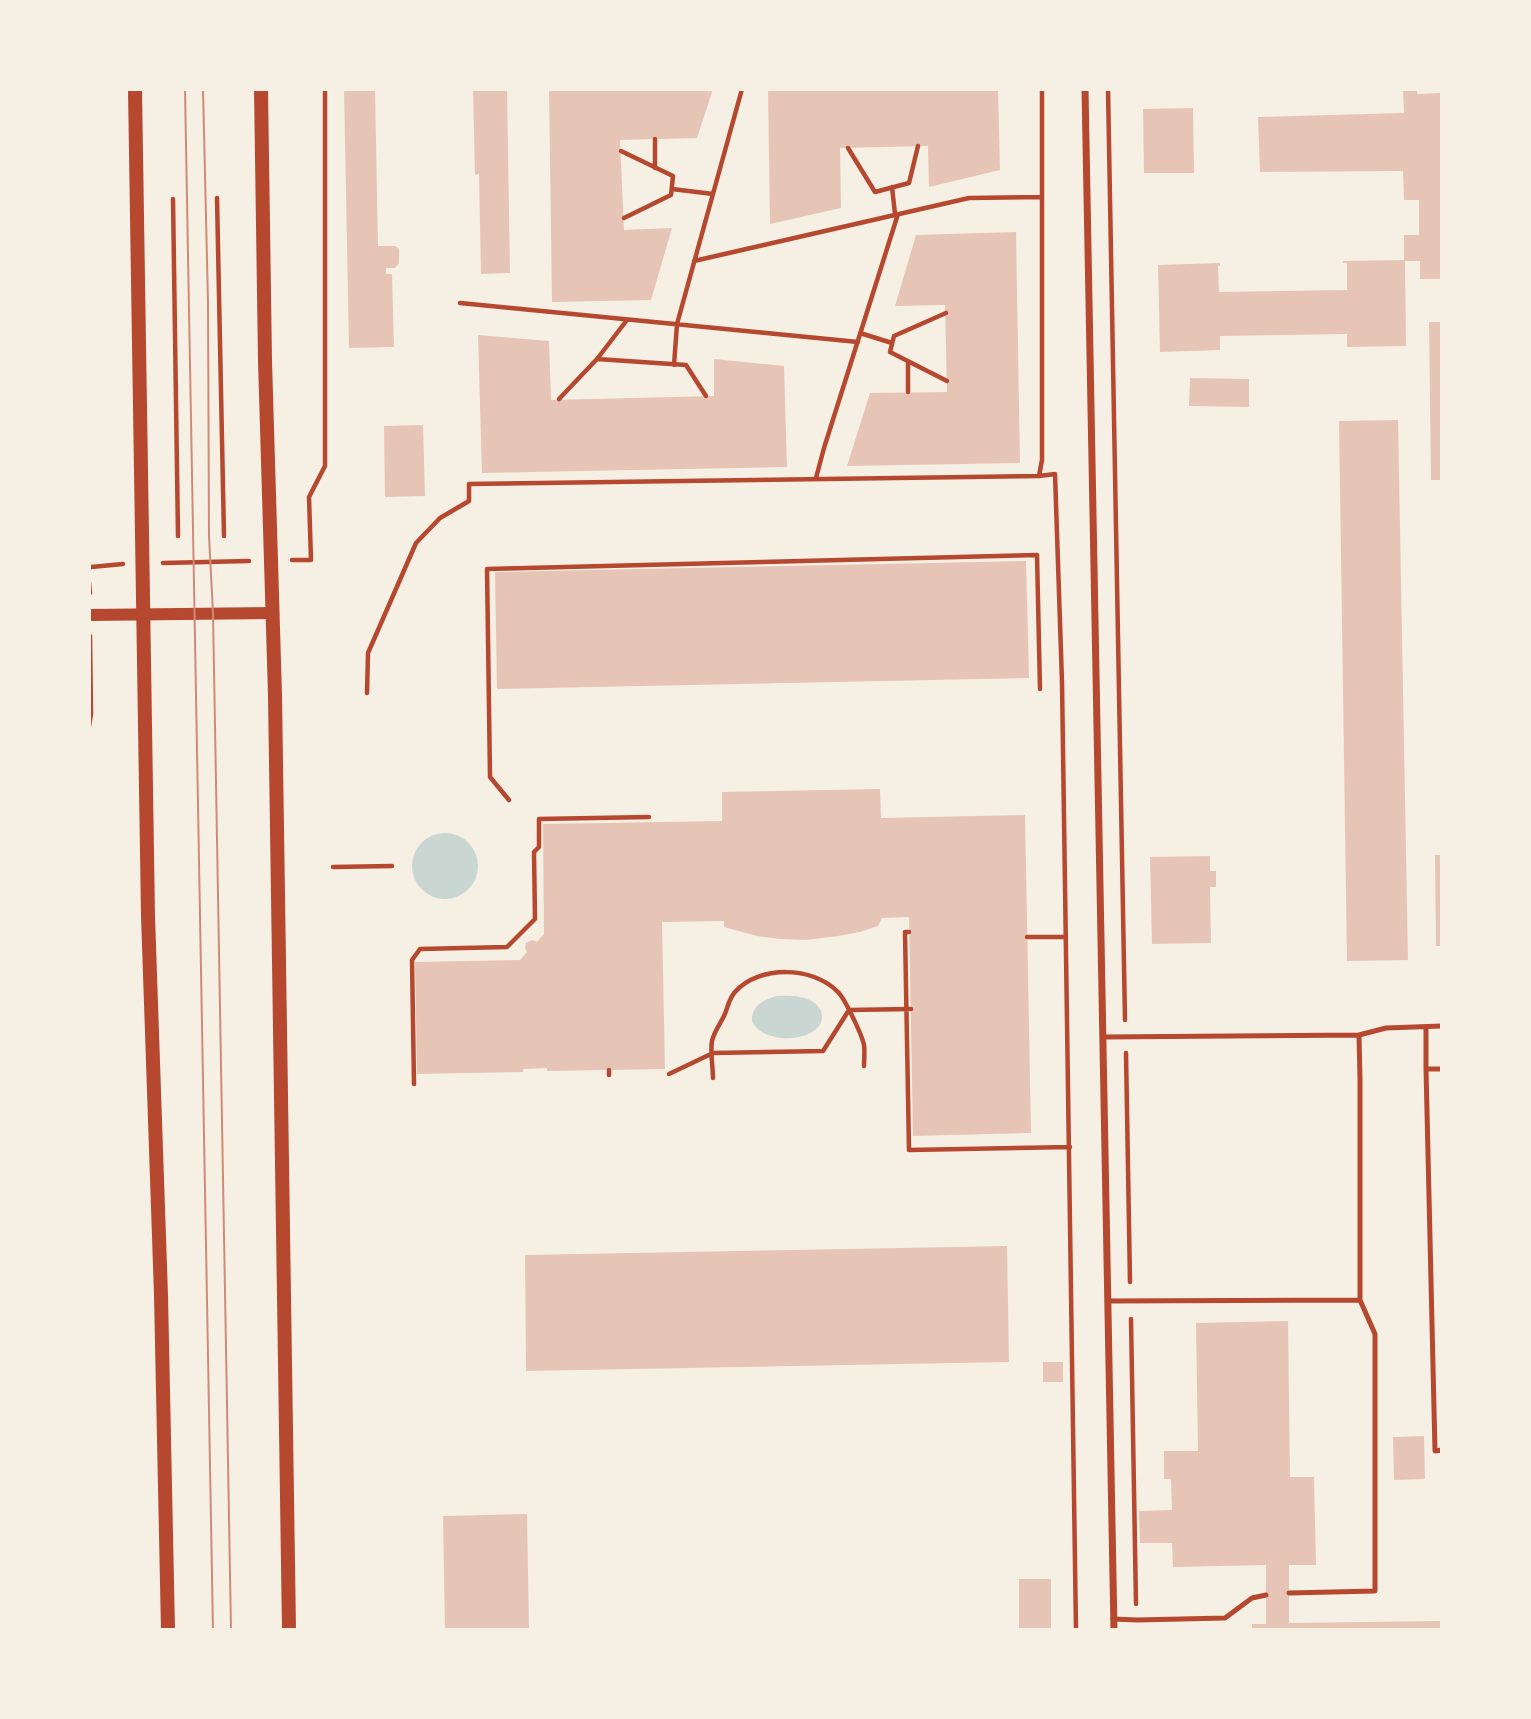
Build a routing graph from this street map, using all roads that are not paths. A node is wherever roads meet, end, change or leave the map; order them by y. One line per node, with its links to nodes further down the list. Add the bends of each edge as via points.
1 (135, 89): 5 (main road)
2 (261, 89): 4 (main road)
3 (1085, 89): 10 (street)
4 (273, 613): 5 (street); 20 (main road)
5 (143, 614): 6 (street); 19 (main road)
6 (89, 615)
7 (1442, 1026): 8 (lane)
8 (1426, 1027): 9 (lane, via 1386,1028); 11 (lane)
9 (1359, 1035): 10 (lane); 13 (lane)
10 (1103, 1037): 14 (street)
11 (1426, 1069): 12 (lane); 15 (lane, via 1435,1451)
12 (1442, 1069)
13 (1360, 1300): 14 (lane); 16 (lane, via 1375,1334 1375,1591)
14 (1108, 1301): 18 (street)
15 (1442, 1450)
16 (1289, 1592)
17 (1266, 1595): 18 (lane, via 1252,1598 1225,1618)
18 (1113, 1619): 21 (street)
19 (168, 1630)
20 (289, 1630)
21 (1114, 1630)

